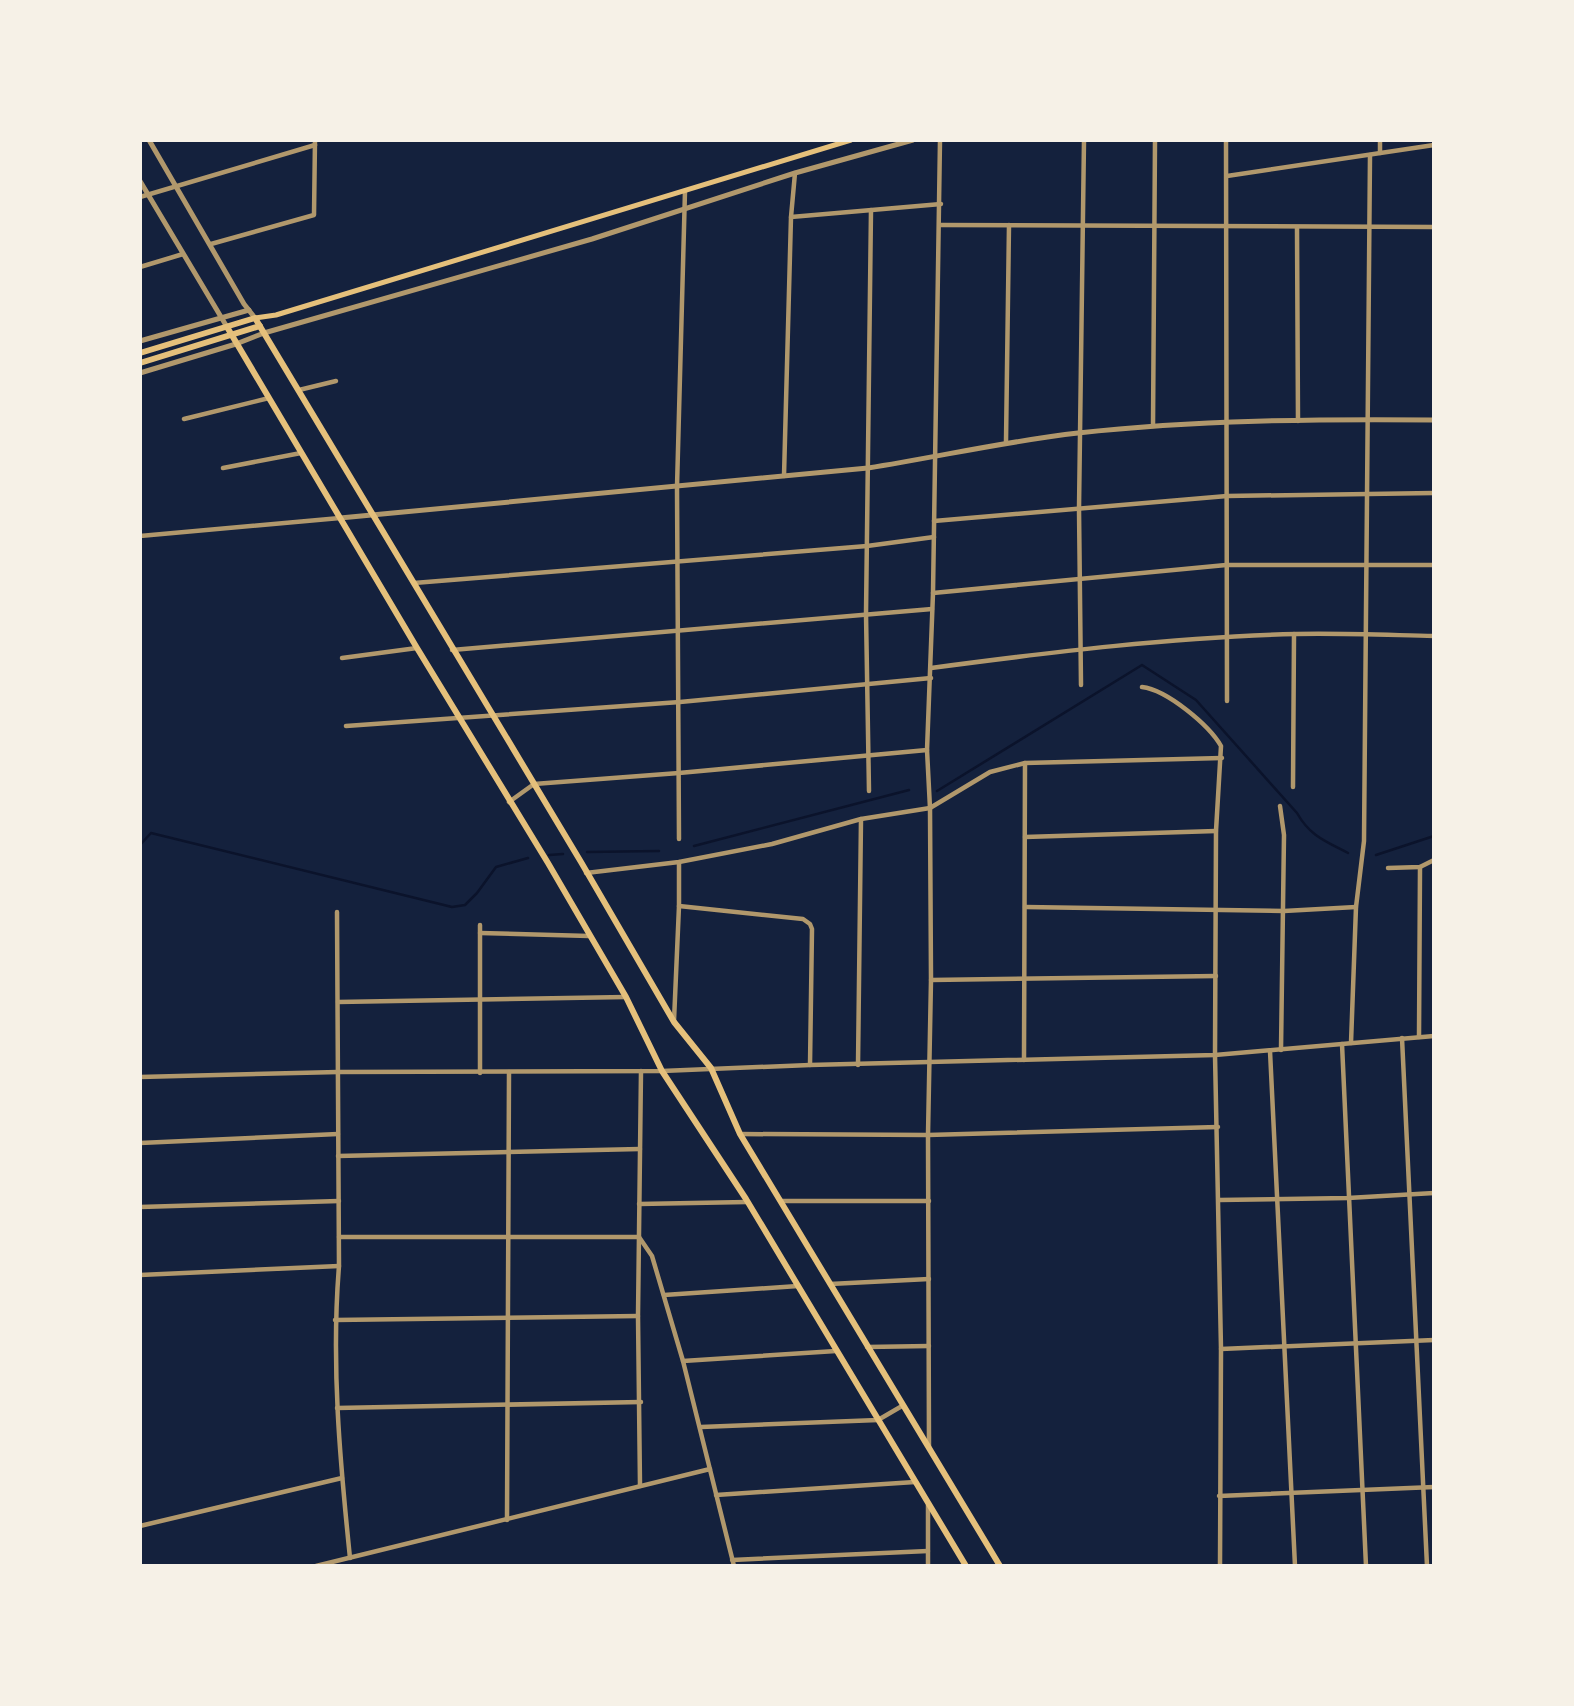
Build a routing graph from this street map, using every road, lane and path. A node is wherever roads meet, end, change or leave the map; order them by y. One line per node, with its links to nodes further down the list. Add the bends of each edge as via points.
1 (149, 140): 16 (street)
2 (851, 140): 17 (main road)
3 (913, 140): 13 (street)
4 (940, 140): 20 (street)
5 (1084, 140): 26 (street)
6 (1155, 140): 27 (street)
7 (1226, 140): 14 (street)
8 (1380, 140): 11 (street)
9 (315, 142): 16 (street); 32 (street, via 314,215)
10 (1434, 145): 11 (street)
11 (1380, 153): 12 (street)
12 (1370, 155): 14 (street); 30 (street)
13 (795, 173): 21 (street); 23 (street)
14 (1227, 176): 28 (street)
15 (140, 181): 18 (street)
16 (176, 186): 18 (street); 32 (street)
17 (685, 191): 21 (street); 36 (main road)
18 (148, 194): 19 (street); 33 (street)
19 (140, 197)
20 (941, 204): 22 (street); 24 (street)
21 (685, 209): 40 (street); 63 (street)
22 (871, 210): 23 (street); 61 (street)
23 (790, 217): 62 (street)
24 (940, 225): 25 (street); 59 (street)
25 (1009, 225): 26 (street); 57 (street)
26 (1084, 226): 27 (street); 56 (street)
27 (1156, 226): 28 (street); 55 (street)
28 (1227, 227): 29 (street); 54 (street)
29 (1297, 228): 30 (street); 53 (street)
30 (1370, 228): 31 (street); 51 (street)
31 (1434, 228)
32 (211, 244): 35 (street)
33 (183, 254): 34 (street); 37 (street)
34 (140, 267)
35 (248, 310): 37 (street); 38 (street)
36 (276, 315): 38 (main road); 40 (main road)
37 (221, 318): 39 (street); 42 (street)
38 (255, 318): 39 (main road); 40 (main road)
39 (227, 327): 41 (main road); 44 (main road)
40 (262, 329): 41 (main road); 43 (street); 48 (main road)
41 (232, 336): 43 (main road); 45 (main road)
42 (140, 341)
43 (236, 344): 46 (street); 49 (main road)
44 (140, 353)
45 (140, 363)
46 (140, 373)
47 (336, 381): 48 (street)
48 (298, 391): 68 (main road)
49 (269, 398): 50 (street); 58 (main road)
50 (184, 419)
51 (1367, 419): 52 (street); 53 (street); 65 (street)
52 (1434, 420)
53 (1298, 421): 54 (street)
54 (1228, 422): 55 (street); 66 (street)
55 (1153, 427): 56 (street)
56 (1081, 432): 57 (street); 67 (street)
57 (1006, 442): 59 (street)
58 (302, 453): 60 (street); 69 (main road)
59 (935, 458): 61 (street); 70 (street)
60 (223, 468)
61 (868, 468): 62 (street); 73 (street)
62 (784, 476): 63 (street)
63 (677, 487): 68 (street); 74 (street)
64 (1434, 493): 65 (street)
65 (1367, 494): 66 (street); 76 (street)
66 (1227, 496): 67 (street); 75 (street)
67 (1079, 509): 70 (street); 78 (street)
68 (372, 515): 69 (street); 79 (main road)
69 (340, 518): 71 (street); 88 (main road)
70 (934, 521): 72 (street)
71 (140, 536)
72 (934, 537): 73 (street); 80 (street)
73 (867, 546): 74 (street); 82 (street)
74 (677, 562): 79 (street); 83 (street)
75 (1226, 565): 76 (street); 78 (street); 87 (street)
76 (1366, 565): 77 (street); 85 (street)
77 (1434, 565)
78 (1080, 579): 80 (street); 89 (street)
79 (413, 583): 90 (main road)
80 (933, 593): 81 (street)
81 (932, 609): 82 (street); 92 (street)
82 (866, 614): 83 (street); 94 (street)
83 (678, 630): 90 (street); 98 (street)
84 (1294, 634): 85 (street); 87 (street); 108 (street)
85 (1365, 634): 86 (street); 124 (street, via 1364,841)
86 (1434, 636)
87 (1227, 638): 89 (street); 97 (street)
88 (417, 649): 91 (street); 100 (main road)
89 (1082, 649): 92 (street); 95 (street)
90 (452, 650): 99 (main road)
91 (342, 658)
92 (932, 668): 93 (street)
93 (931, 678): 94 (street); 102 (street)
94 (866, 684): 98 (street); 103 (street)
95 (1081, 685)
96 (1142, 687): 104 (street, via 1183,706 1218,740)
97 (1227, 701)
98 (680, 702): 99 (street); 106 (street)
99 (492, 715): 100 (street); 107 (main road)
100 (460, 718): 101 (street); 110 (main road)
101 (346, 726)
102 (927, 750): 103 (street); 112 (street)
103 (867, 757): 106 (street); 109 (street)
104 (1222, 758): 105 (street); 114 (street)
105 (1025, 763): 112 (street, via 990,772); 115 (street)
106 (679, 774): 107 (street); 116 (street)
107 (534, 784): 110 (street); 121 (main road)
108 (1293, 787)
109 (869, 790)
110 (509, 802): 130 (main road)
111 (1280, 806): 126 (street)
112 (930, 808): 113 (street); 132 (street)
113 (861, 819): 118 (street, via 772,844); 149 (street)
114 (1216, 831): 115 (street); 125 (street)
115 (1025, 837): 123 (street)
116 (679, 839)
117 (1434, 860): 119 (street)
118 (679, 862): 121 (street); 122 (street)
119 (1420, 867): 120 (street); 138 (street)
120 (1388, 868)
121 (586, 873): 137 (main road)
122 (679, 906): 137 (street); 148 (street, via 803,919 810,924)
123 (1025, 907): 125 (street); 133 (street)
124 (1356, 907): 126 (street); 141 (street)
125 (1217, 909): 126 (street); 131 (street)
126 (1284, 911): 143 (street)
127 (337, 912): 136 (street)
128 (480, 925): 129 (street)
129 (480, 933): 130 (street); 135 (street)
130 (590, 936): 134 (main road)
131 (1216, 976): 133 (street); 145 (street)
132 (931, 980): 133 (street); 147 (street)
133 (1025, 980): 146 (street)
134 (626, 997): 135 (street); 152 (main road)
135 (480, 1001): 136 (street); 155 (street)
136 (338, 1002): 153 (street)
137 (674, 1022): 150 (main road)
138 (1419, 1037): 139 (street); 140 (street)
139 (1434, 1037)
140 (1402, 1038): 141 (street); 166 (street)
141 (1351, 1043): 142 (street)
142 (1342, 1044): 143 (street); 167 (street)
143 (1281, 1050): 144 (street)
144 (1270, 1051): 145 (street); 169 (street)
145 (1215, 1055): 146 (street); 157 (street)
146 (1024, 1060): 147 (street)
147 (931, 1062): 149 (street); 160 (street)
148 (810, 1065): 149 (street); 150 (street)
149 (858, 1065)
150 (711, 1068): 152 (street); 159 (main road)
151 (641, 1070): 152 (street); 154 (street); 162 (street)
152 (662, 1071): 173 (main road)
153 (338, 1072): 155 (street); 156 (street); 158 (street)
154 (509, 1072): 155 (street); 163 (street)
155 (480, 1073)
156 (140, 1077)
157 (1218, 1127): 160 (street); 168 (street)
158 (338, 1134): 161 (street); 164 (street)
159 (740, 1134): 160 (street); 171 (main road)
160 (928, 1135): 172 (street)
161 (140, 1143)
162 (640, 1149): 163 (street); 174 (street)
163 (509, 1152): 164 (street); 177 (street)
164 (338, 1156): 170 (street)
165 (1434, 1193): 166 (street)
166 (1409, 1194): 167 (street); 189 (street)
167 (1348, 1198): 169 (street); 190 (street)
168 (1219, 1200): 169 (street); 194 (street)
169 (1276, 1200): 192 (street)
170 (338, 1201): 175 (street); 176 (street)
171 (780, 1201): 172 (street); 182 (main road)
172 (929, 1201): 181 (street)
173 (748, 1202): 174 (street); 183 (main road)
174 (639, 1204): 178 (street)
175 (140, 1207)
176 (339, 1237): 177 (street); 179 (street)
177 (509, 1237): 178 (street); 186 (street)
178 (639, 1237): 184 (street, via 652,1256); 185 (street)
179 (340, 1266): 180 (street); 187 (street)
180 (140, 1275)
181 (929, 1279): 182 (street); 191 (street)
182 (830, 1284): 193 (main road)
183 (798, 1286): 184 (street); 195 (main road)
184 (664, 1295): 196 (street)
185 (638, 1316): 186 (street); 197 (street)
186 (508, 1317): 187 (street); 198 (street)
187 (335, 1320): 200 (street)
188 (1434, 1340): 189 (street)
189 (1417, 1341): 190 (street); 208 (street)
190 (1356, 1343): 192 (street); 210 (street)
191 (929, 1346): 193 (street); 203 (street)
192 (1284, 1346): 194 (street); 211 (street)
193 (867, 1347): 199 (main road)
194 (1221, 1349): 213 (street)
195 (836, 1351): 196 (street); 201 (main road)
196 (684, 1361): 202 (street)
197 (640, 1402): 198 (street); 207 (street)
198 (508, 1405): 200 (street); 215 (street)
199 (902, 1406): 201 (street); 203 (main road)
200 (337, 1408): 205 (street)
201 (877, 1420): 202 (street); 206 (main road)
202 (701, 1427): 204 (street)
203 (929, 1451): 223 (main road)
204 (710, 1469): 207 (street); 212 (street)
205 (342, 1478): 216 (street); 218 (street)
206 (915, 1482): 212 (street); 214 (main road)
207 (640, 1486): 215 (street)
208 (1424, 1487): 209 (street); 210 (street); 227 (street)
209 (1434, 1487)
210 (1363, 1489): 211 (street); 226 (street)
211 (1292, 1492): 213 (street); 225 (street)
212 (716, 1496): 219 (street)
213 (1219, 1496): 224 (street)
214 (928, 1505): 217 (street); 222 (main road)
215 (507, 1520): 218 (street)
216 (140, 1526)
217 (928, 1551): 219 (street); 221 (street)
218 (350, 1558): 220 (street)
219 (734, 1563)
220 (316, 1566)
221 (928, 1566)
222 (966, 1566)
223 (1000, 1566)
224 (1220, 1566)
225 (1295, 1566)
226 (1366, 1566)
227 (1427, 1566)

